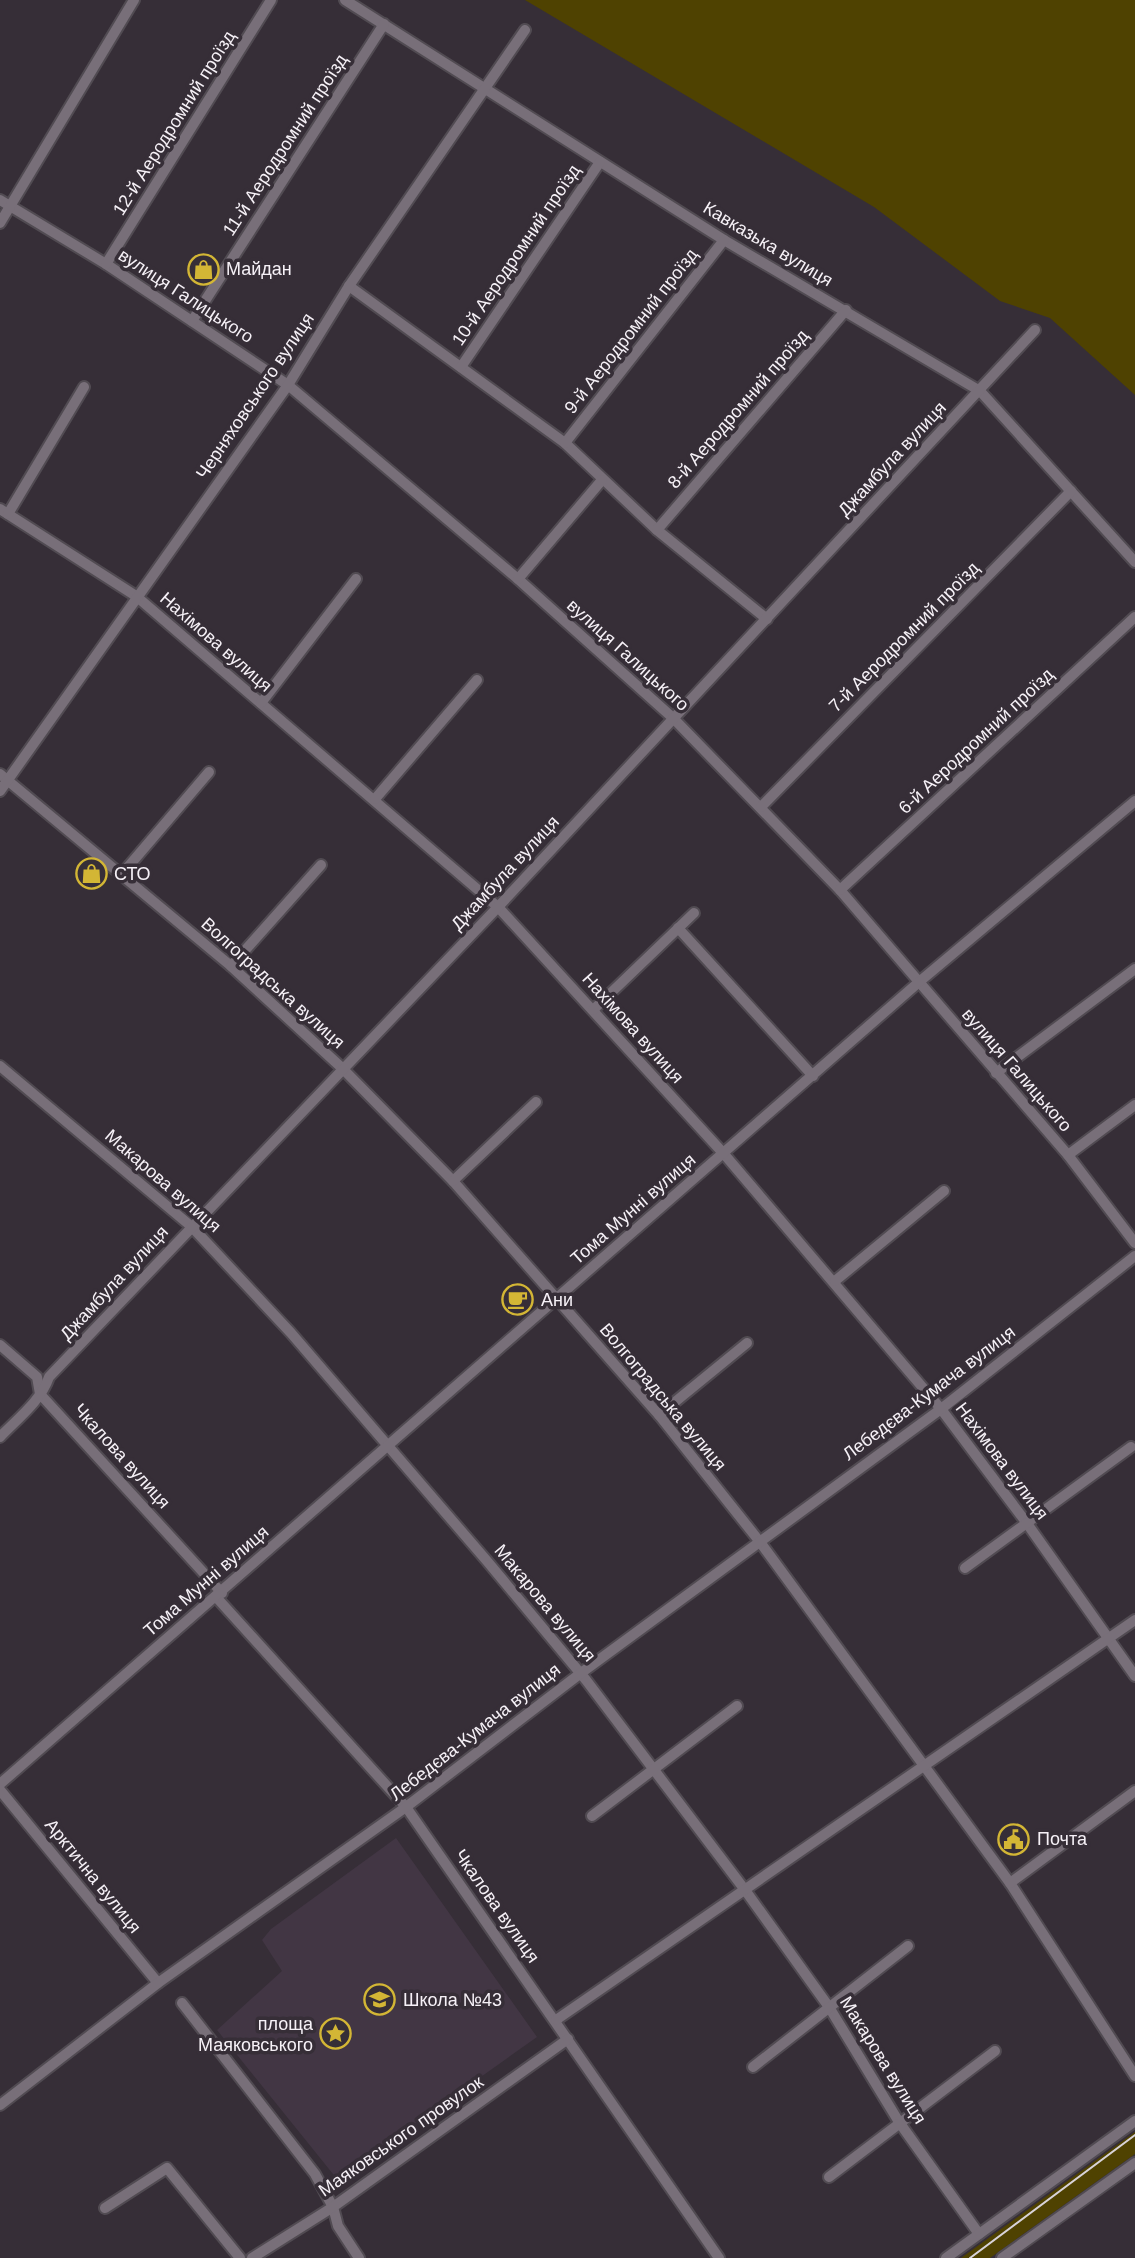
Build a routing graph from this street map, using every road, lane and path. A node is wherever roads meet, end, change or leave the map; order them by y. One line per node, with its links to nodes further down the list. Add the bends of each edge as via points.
1 (134, 0): 9 (street)
2 (271, 0): 12 (street, 12-й Аеродромний проїзд)
3 (345, 0): 4 (street, Кавказька вулиця)
4 (384, 24): 6 (street, Кавказька вулиця); 15 (street, 11-й Аеродромний проїзд)
5 (525, 30): 6 (street, Черняховського вулиця)
6 (486, 88): 7 (street, Кавказька вулиця); 13 (street, Черняховського вулиця)
7 (600, 162): 11 (street, Кавказька вулиця); 17 (street, 10-й Аеродромний проїзд)
8 (0, 200): 9 (street, вулиця Галицького)
9 (11, 207): 10 (street); 12 (street, вулиця Галицького)
10 (0, 223)
11 (724, 240): 14 (street, Кавказька вулиця); 21 (street, 9-й Аеродромний проїзд)
12 (106, 264): 15 (street, вулиця Галицького)
13 (349, 286): 17 (street); 18 (street, Черняховського вулиця)
14 (846, 310): 20 (street, Кавказька вулиця); 25 (street, 8-й Аеродромний проїзд)
15 (192, 321): 18 (street, вулиця Галицького)
16 (1035, 330): 20 (street, Джамбула вулиця)
17 (461, 367): 21 (street)
18 (288, 385): 28 (street, вулиця Галицького); 29 (street, Черняховського вулиця)
19 (84, 387): 24 (street)
20 (980, 391): 23 (street, Кавказька вулиця); 31 (street, Джамбула вулиця)
21 (565, 443): 22 (street)
22 (602, 480): 25 (street); 28 (street)
23 (1071, 491): 26 (street, Кавказька вулиця); 40 (street, 7-й Аеродромний проїзд)
24 (4, 511): 29 (street, Нахімова вулиця)
25 (657, 530): 31 (street)
26 (1135, 562)
27 (356, 579): 33 (street)
28 (518, 579): 34 (street, вулиця Галицького)
29 (136, 596): 33 (street, Нахімова вулиця); 36 (street, Черняховського вулиця)
30 (1135, 617): 43 (street, 6-й Аеродромний проїзд)
31 (767, 619): 34 (street, Джамбула вулиця)
32 (477, 680): 38 (street)
33 (261, 703): 38 (street, Нахімова вулиця)
34 (673, 718): 40 (street, вулиця Галицького); 44 (street, Джамбула вулиця)
35 (209, 772): 42 (street)
36 (4, 776): 37 (street, Черняховського вулиця); 42 (street, Волгоградська вулиця)
37 (0, 791)
38 (375, 799): 44 (street, Нахімова вулиця)
39 (1135, 801): 49 (street, Тома Мунні вулиця)
40 (761, 807): 43 (street, вулиця Галицького)
41 (321, 865): 47 (street)
42 (122, 874): 47 (street, Волгоградська вулиця)
43 (841, 890): 49 (street, вулиця Галицького)
44 (498, 907): 50 (street, Нахімова вулиця); 52 (street, Джамбула вулиця)
45 (694, 913): 46 (street)
46 (678, 928): 50 (street); 54 (street)
47 (231, 966): 52 (street, Волгоградська вулиця)
48 (1135, 969): 53 (street)
49 (919, 982): 53 (street, вулиця Галицького); 54 (street, Тома Мунні вулиця)
50 (593, 1010): 57 (street, Нахімова вулиця)
51 (0, 1066): 61 (street, Макарова вулиця)
52 (342, 1068): 59 (street, Волгоградська вулиця); 61 (street, Джамбула вулиця)
53 (996, 1073): 58 (street, вулиця Галицького)
54 (813, 1076): 57 (street, Тома Мунні вулиця)
55 (536, 1102): 59 (street)
56 (1135, 1104): 58 (street)
57 (724, 1154): 64 (street, Нахімова вулиця); 65 (street, Тома Мунні вулиця)
58 (1068, 1155): 62 (street, вулиця Галицького)
59 (453, 1181): 65 (street, Волгоградська вулиця)
60 (944, 1191): 64 (street)
61 (192, 1227): 68 (street, Джамбула вулиця, via 49,1377); 72 (street, Макарова вулиця)
62 (1135, 1243)
63 (1135, 1256): 69 (street, Лебедєва-Кумача вулиця)
64 (835, 1281): 69 (street, Нахімова вулиця)
65 (557, 1298): 70 (street, Волгоградська вулиця); 72 (street, Тома Мунні вулиця)
66 (747, 1343): 70 (street)
67 (0, 1345): 68 (street, Чкалова вулиця, via 37,1377)
68 (40, 1394): 71 (street, Джамбула вулиця); 77 (street, Чкалова вулиця)
69 (941, 1409): 74 (street, Нахімова вулиця); 75 (street, Лебедєва-Кумача вулиця)
70 (659, 1415): 75 (street, Волгоградська вулиця)
71 (0, 1437)
72 (389, 1445): 77 (street, Тома Мунні вулиця); 80 (street, Макарова вулиця)
73 (1131, 1447): 74 (street)
74 (1026, 1522): 76 (street); 79 (street, Нахімова вулиця)
75 (760, 1542): 80 (street, Лебедєва-Кумача вулиця); 83 (street, Волгоградська вулиця)
76 (965, 1568)
77 (219, 1595): 85 (street, Тома Мунні вулиця); 88 (street, Чкалова вулиця)
78 (1135, 1620): 79 (street)
79 (1108, 1638): 81 (street, Нахімова вулиця); 83 (street)
80 (581, 1673): 84 (street, Макарова вулиця); 88 (street, Лебедєва-Кумача вулиця)
81 (1135, 1676)
82 (737, 1706): 84 (street)
83 (923, 1765): 90 (street, Волгоградська вулиця); 91 (street)
84 (655, 1768): 89 (street); 91 (street, Макарова вулиця)
85 (0, 1784)
86 (0, 1790): 93 (street, Арктична вулиця)
87 (1135, 1791): 90 (street)
88 (406, 1807): 93 (street, Лебедєва-Кумача вулиця); 96 (street, Чкалова вулиця)
89 (592, 1816)
90 (1010, 1883): 100 (street, Волгоградська вулиця)
91 (745, 1890): 95 (street, Макарова вулиця); 96 (street)
92 (908, 1947): 95 (street)
93 (158, 1983): 101 (street, Лебедєва-Кумача вулиця)
94 (183, 2003): 106 (street, via 315,2174)
95 (829, 2007): 99 (street); 103 (street, Макарова вулиця)
96 (556, 2020): 97 (street, Чкалова вулиця)
97 (568, 2039): 106 (street, Маяковського провулок); 112 (street, Чкалова вулиця)
98 (995, 2051): 103 (street)
99 (753, 2067)
100 (1135, 2076)
101 (0, 2105)
102 (1135, 2121): 108 (street)
103 (899, 2122): 105 (street); 108 (street, Макарова вулиця)
104 (1135, 2163): 114 (street)
105 (829, 2177)
106 (333, 2207): 110 (street, Маяковського провулок); 111 (street, via 338,2226)
107 (105, 2208): 109 (street, via 167,2168)
108 (979, 2234): 113 (street)
109 (240, 2258)
110 (252, 2258)
111 (359, 2258)
112 (719, 2258)
113 (946, 2258)
114 (1002, 2258)

